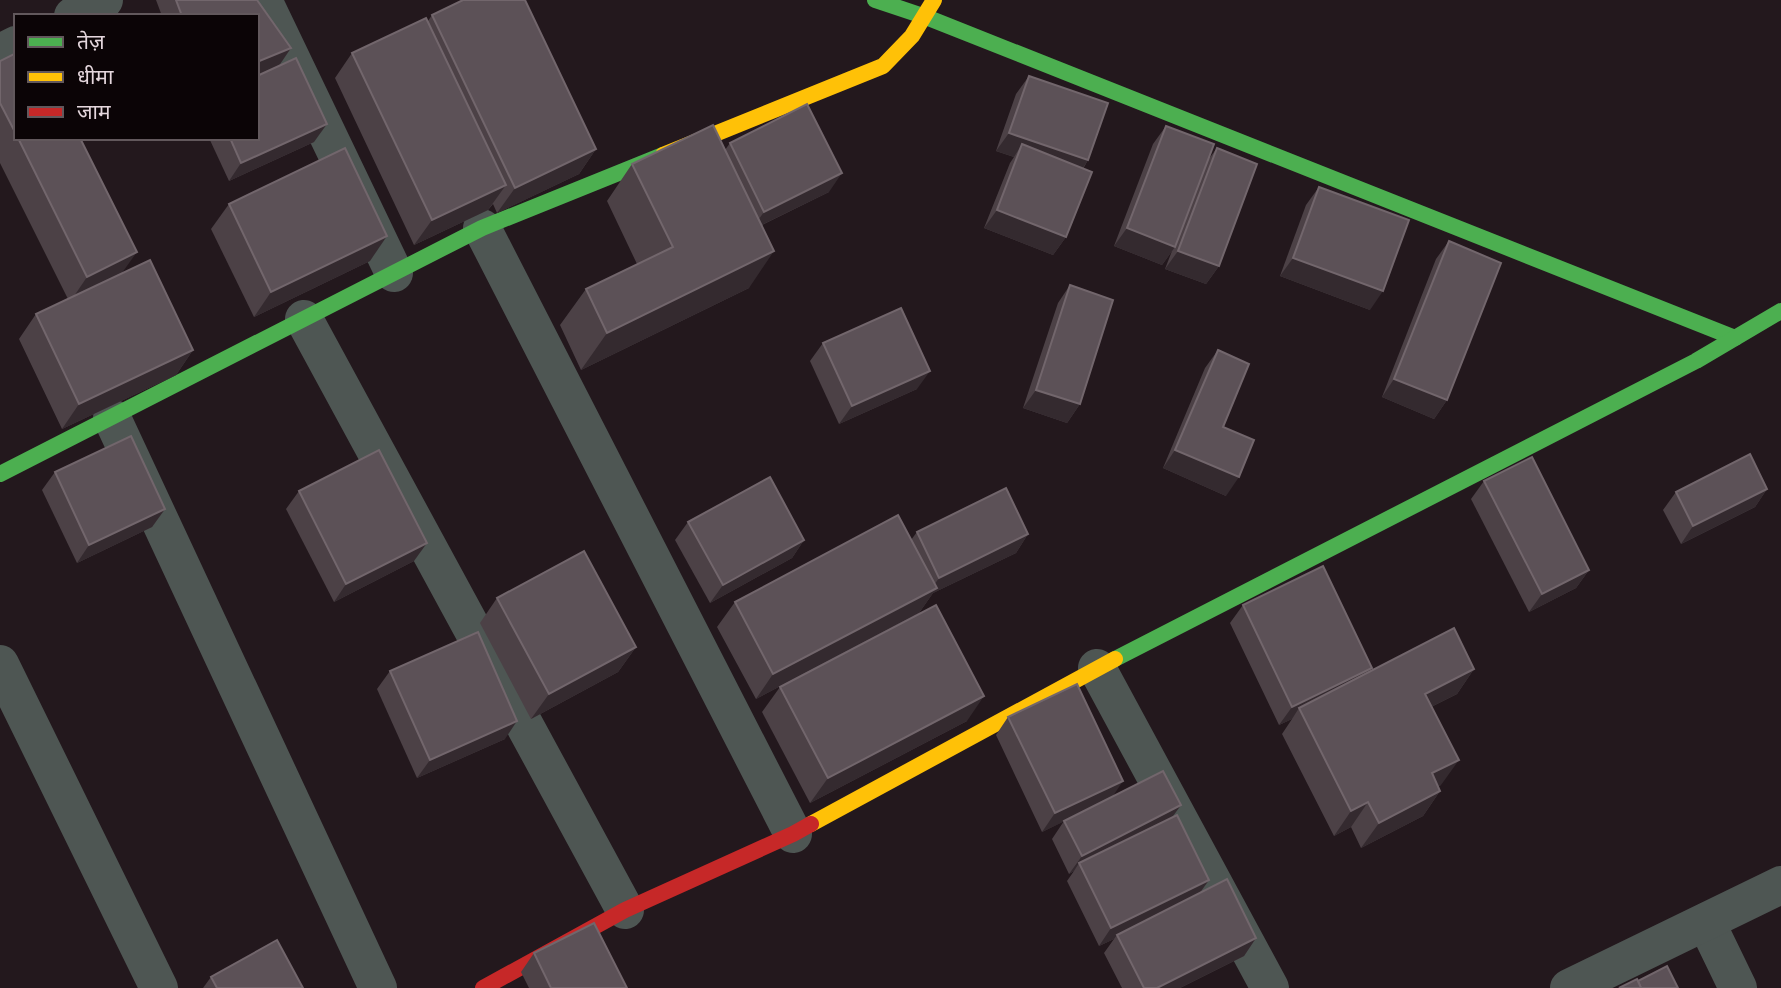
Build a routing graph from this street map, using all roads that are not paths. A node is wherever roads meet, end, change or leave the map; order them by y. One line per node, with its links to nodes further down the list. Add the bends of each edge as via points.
1 (104, 0): 5 (street)
2 (263, 0): 8 (street)
3 (874, 0): 6 (street)
4 (934, 0): 6 (street)
5 (77, 14)
6 (926, 17): 7 (street, via 883,66); 11 (street)
7 (482, 228): 8 (street); 16 (street)
8 (394, 273): 10 (street)
9 (1781, 311): 11 (street)
10 (304, 319): 12 (street); 18 (street)
11 (1735, 338): 15 (street)
12 (112, 418): 13 (street); 21 (street)
13 (0, 474)
14 (0, 664): 20 (street)
15 (1097, 668): 16 (street); 23 (street)
16 (793, 834): 18 (street)
17 (1781, 885): 19 (street)
18 (625, 910): 22 (street)
19 (1706, 922): 24 (street); 25 (street)
20 (159, 988)
21 (378, 988)
22 (485, 988)
23 (1270, 988)
24 (1569, 988)
25 (1738, 988)

